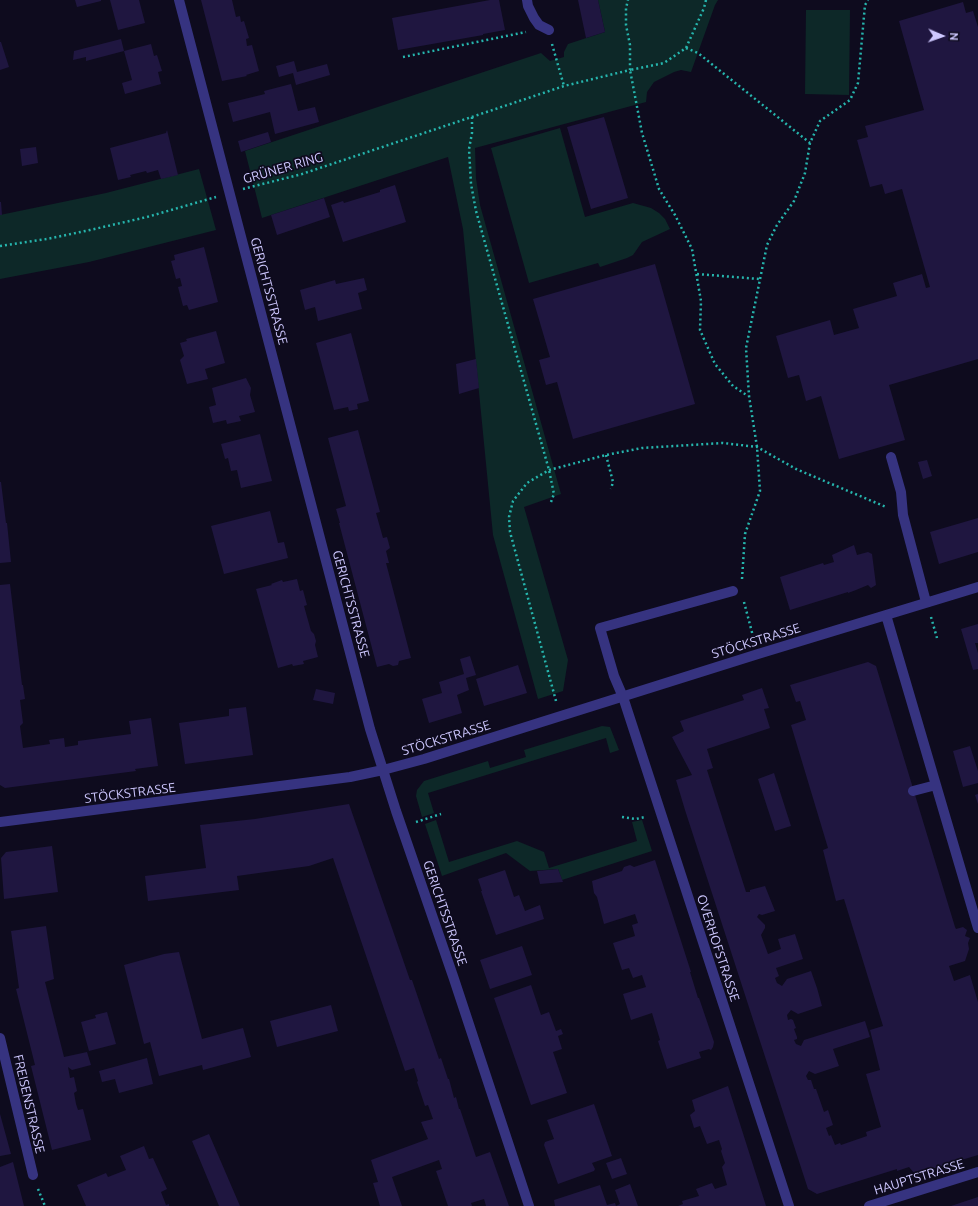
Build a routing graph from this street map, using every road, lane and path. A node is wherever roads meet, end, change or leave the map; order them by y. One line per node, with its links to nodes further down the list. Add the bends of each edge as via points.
1 (179, 0): 14 (street, GERICHTSSTRASSE)
2 (527, 0): 6 (street)
3 (628, 0): 10 (path, via 626,24 630,45)
4 (706, 0): 8 (path)
5 (868, 0): 13 (path, via 865,5 858,83 850,100 820,121)
6 (539, 25): 7 (street); 9 (path, via 526,32)
7 (549, 30): 11 (path)
8 (686, 48): 10 (path, GRÜNER RING, via 664,63); 13 (path, via 698,53)
9 (403, 57)
10 (630, 70): 11 (path, GRÜNER RING); 16 (path, via 642,133 659,188 692,249)
11 (564, 86): 12 (path, GRÜNER RING)
12 (472, 117): 14 (path, GRÜNER RING, via 302,174); 22 (path, via 469,149 470,184)
13 (810, 143): 17 (path, via 805,173 794,201 766,245)
14 (230, 194): 15 (path, GRÜNER RING, via 147,217 47,239); 37 (street, GERICHTSSTRASSE, via 368,722)
15 (0, 246)
16 (697, 274): 17 (path); 18 (path, via 701,301 700,330 715,364 733,386)
17 (759, 279): 18 (path, via 746,348)
18 (749, 396): 19 (path)
19 (757, 446): 20 (path, via 722,443 642,448); 25 (path, via 796,469); 26 (path, via 760,491 745,534)
20 (606, 455): 22 (path); 23 (path, via 612,482)
21 (891, 457): 25 (street, via 901,492)
22 (549, 470): 24 (path, via 554,494); 36 (path, via 527,483 513,501 509,517 510,532)
23 (611, 489)
24 (551, 502)
25 (903, 515): 30 (street)
26 (742, 581)
27 (978, 587): 30 (street, STÖCKSTRASSE)
28 (733, 591): 35 (street, OVERHOFSTRASSE, via 600,628)
29 (743, 596): 34 (path)
30 (926, 602): 31 (street, STÖCKSTRASSE)
31 (886, 615): 34 (street, STÖCKSTRASSE); 38 (street)
32 (930, 615): 33 (path)
33 (937, 638)
34 (758, 654): 35 (street, STÖCKSTRASSE)
35 (623, 697): 36 (street, STÖCKSTRASSE); 40 (street, OVERHOFSTRASSE)
36 (561, 717): 37 (street, STÖCKSTRASSE)
37 (383, 770): 43 (street, STÖCKSTRASSE, via 350,777); 44 (street, GERICHTSSTRASSE)
38 (936, 785): 39 (street); 45 (street)
39 (913, 791)
40 (661, 812): 42 (path, via 636,819); 50 (street, OVERHOFSTRASSE)
41 (441, 814): 44 (path)
42 (622, 817)
43 (0, 822)
44 (402, 827): 49 (street, GERICHTSSTRASSE)
45 (977, 926)
46 (0, 1038): 48 (street, FREISENSTRASSE)
47 (978, 1172): 51 (street, HAUPTSTRASSE)
48 (33, 1175)
49 (530, 1206)
50 (789, 1206)
51 (869, 1206)

